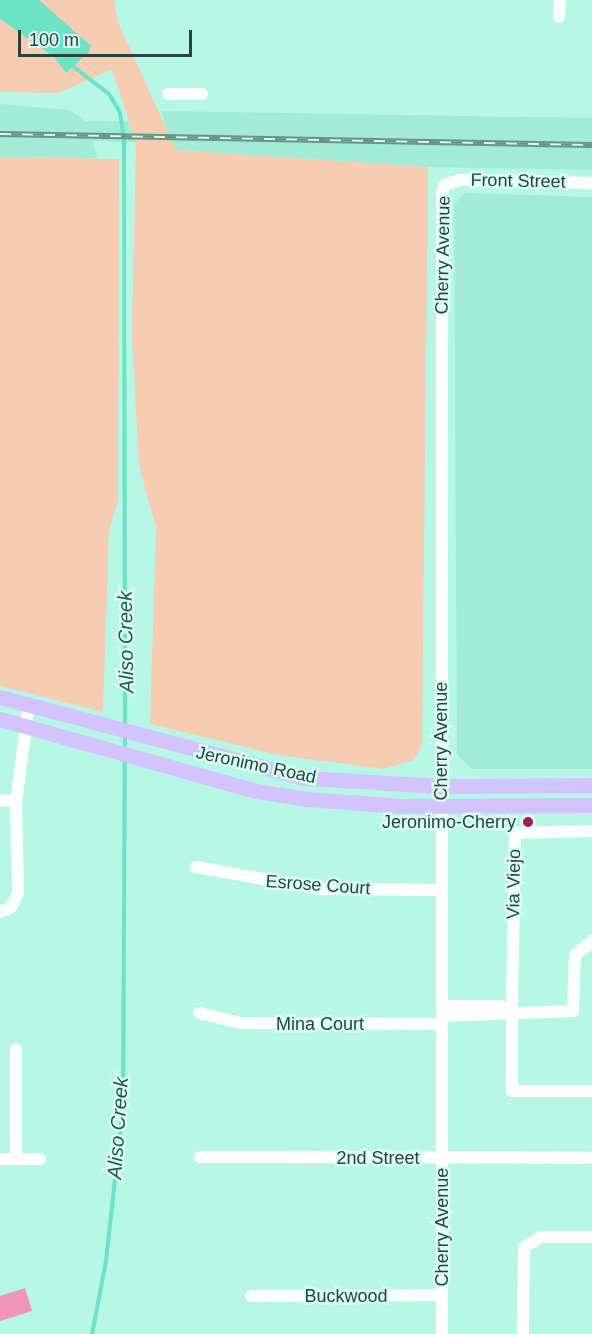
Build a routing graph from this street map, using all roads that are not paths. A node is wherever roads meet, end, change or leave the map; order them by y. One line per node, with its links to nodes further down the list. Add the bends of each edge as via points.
1 (560, 0): 2 (street)
2 (559, 17)
3 (168, 94): 4 (street)
4 (202, 94)
5 (592, 183): 6 (street, Front Street, via 459,180)
6 (444, 185): 12 (street, Cherry Avenue)
7 (0, 697): 8 (main road, Jeronimo Road)
8 (28, 705): 10 (street); 12 (main road, Jeronimo Road, via 305,778)
9 (0, 719): 10 (main road, Jeronimo Road)
10 (27, 725): 14 (street); 16 (main road, Jeronimo Road, via 256,791 307,799)
11 (592, 785): 12 (main road, Jeronimo Road)
12 (440, 786): 16 (street, Cherry Avenue)
13 (0, 800): 14 (street)
14 (16, 802): 20 (street, via 18,893)
15 (592, 805): 16 (main road, Jeronimo Road)
16 (440, 806): 19 (street, Cherry Avenue)
17 (592, 831): 22 (street, Via Viejo, via 515,833)
18 (196, 867): 19 (street, Esrose Court, via 318,889)
19 (442, 890): 24 (street, Cherry Avenue)
20 (5, 909)
21 (592, 941): 22 (street, via 575,955 573,1011)
22 (512, 1012): 24 (street, via 501,1006); 26 (street, Via Viejo, via 512,1091)
23 (199, 1013): 24 (street, Mina Court, via 240,1023)
24 (442, 1015): 28 (street, Cherry Avenue)
25 (16, 1049): 31 (street)
26 (592, 1090)
27 (200, 1157): 28 (street, 2nd Street)
28 (442, 1158): 29 (street, 2nd Street); 34 (street, Cherry Avenue)
29 (592, 1158)
30 (0, 1159): 31 (street)
31 (16, 1159): 32 (street)
32 (40, 1159)
33 (592, 1237): 37 (street, via 530,1239 521,1255)
34 (442, 1295): 35 (street, Buckwood); 36 (street, Cherry Avenue)
35 (251, 1296)
36 (442, 1334)
37 (523, 1334)

